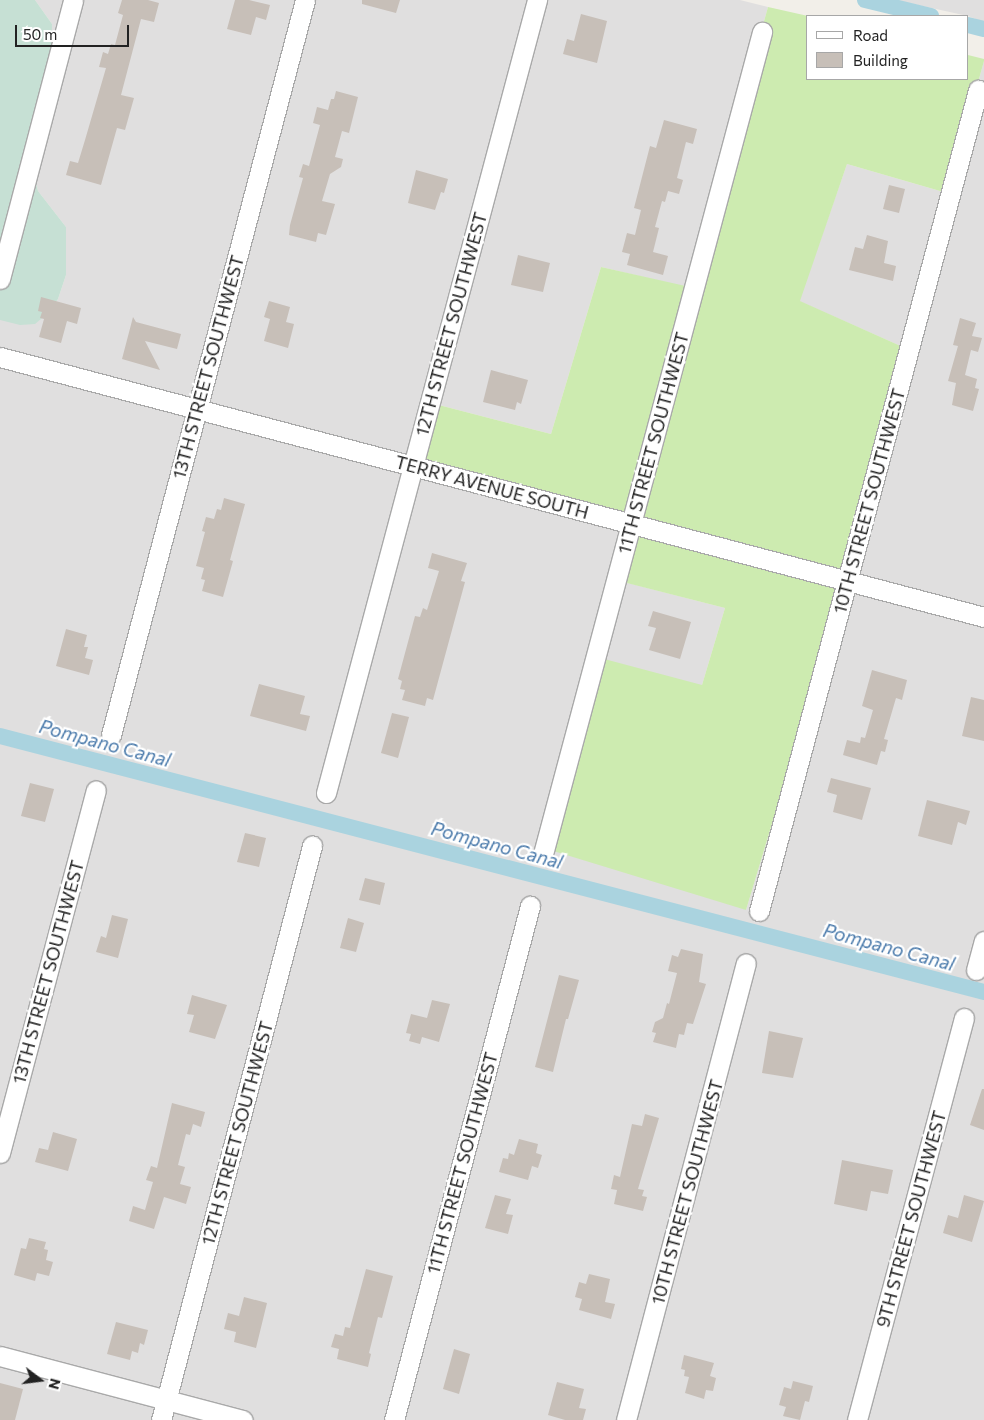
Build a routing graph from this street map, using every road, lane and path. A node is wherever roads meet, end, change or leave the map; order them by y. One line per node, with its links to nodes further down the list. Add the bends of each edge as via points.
1 (73, 0): 6 (street)
2 (305, 0): 8 (street, 13TH STREET SOUTHWEST)
3 (537, 0): 9 (street, 12TH STREET SOUTHWEST)
4 (762, 32): 10 (street, 11TH STREET SOUTHWEST)
5 (978, 90): 11 (street, 10TH STREET SOUTHWEST)
6 (0, 279)
7 (0, 357): 8 (street, TERRY AVENUE SOUTH)
8 (197, 408): 9 (street, TERRY AVENUE SOUTH); 13 (street, 13TH STREET SOUTHWEST)
9 (414, 466): 10 (street, TERRY AVENUE SOUTH); 15 (street, 12TH STREET SOUTHWEST)
10 (631, 524): 11 (street, TERRY AVENUE SOUTH); 17 (street, 11TH STREET SOUTHWEST)
11 (847, 580): 12 (street, TERRY AVENUE SOUTH); 19 (street, 10TH STREET SOUTHWEST)
12 (984, 617)
13 (110, 735)
14 (96, 790): 24 (street, 13TH STREET SOUTHWEST)
15 (326, 793)
16 (312, 846): 26 (street, 12TH STREET SOUTHWEST)
17 (543, 854)
18 (530, 906): 29 (street, 11TH STREET SOUTHWEST)
19 (760, 911)
20 (984, 940): 22 (street)
21 (746, 964): 30 (street, 10TH STREET SOUTHWEST)
22 (976, 970)
23 (964, 1018): 31 (street, 9TH STREET SOUTHWEST)
24 (0, 1153)
25 (0, 1356): 26 (street)
26 (167, 1400): 27 (street, 12TH STREET SOUTHWEST); 28 (street)
27 (161, 1420)
28 (243, 1420)
29 (394, 1420)
30 (626, 1420)
31 (857, 1420)

